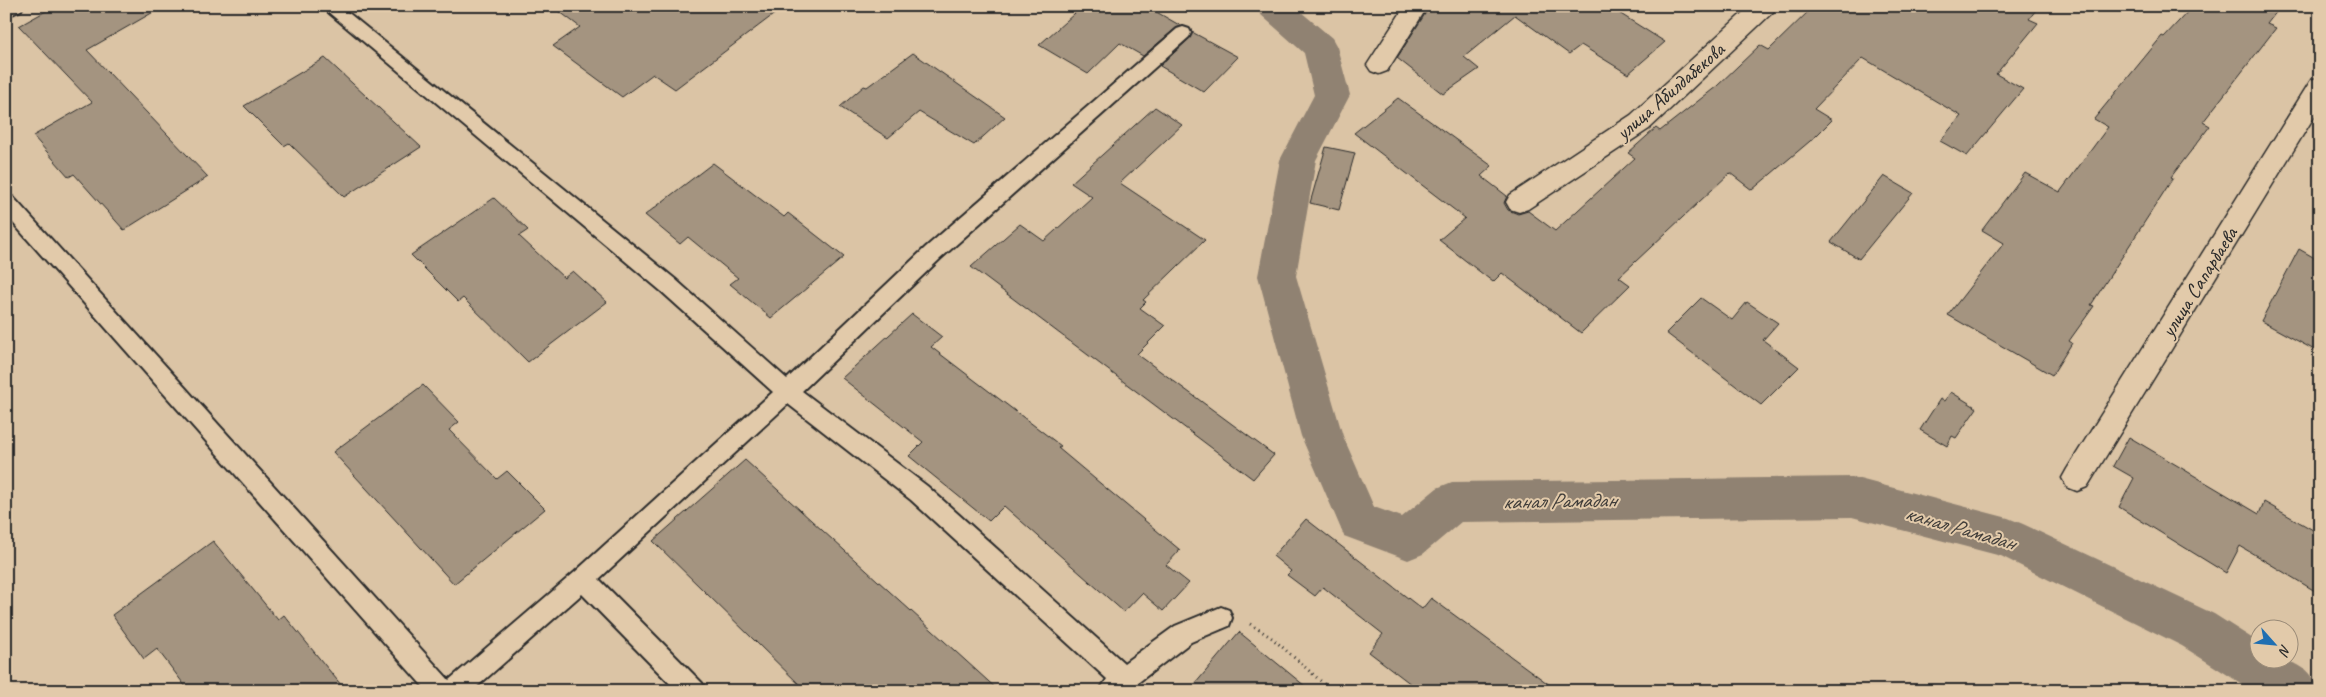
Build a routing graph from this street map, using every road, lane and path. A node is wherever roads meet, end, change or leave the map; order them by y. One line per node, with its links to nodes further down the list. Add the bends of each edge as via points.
1 (15, 6): 5 (lane)
2 (329, 6): 11 (lane, via 668,285)
3 (1417, 6): 7 (street)
4 (1765, 6): 10 (street, улица Абилдабекова, via 1640,122)
5 (6, 11)
6 (1183, 33): 11 (lane, via 933,253)
7 (1379, 65)
8 (2320, 86): 12 (street, улица Сапарбаева)
9 (6, 202): 16 (lane)
10 (1519, 202)
11 (786, 392): 13 (lane); 15 (lane, via 918,493)
12 (2077, 478)
13 (583, 579): 17 (lane); 18 (lane)
14 (1222, 618): 15 (lane, via 1183,634); 19 (path, via 1242,618 1272,638)
15 (1117, 684)
16 (443, 691)
17 (454, 691)
18 (694, 691)
19 (1332, 691)

